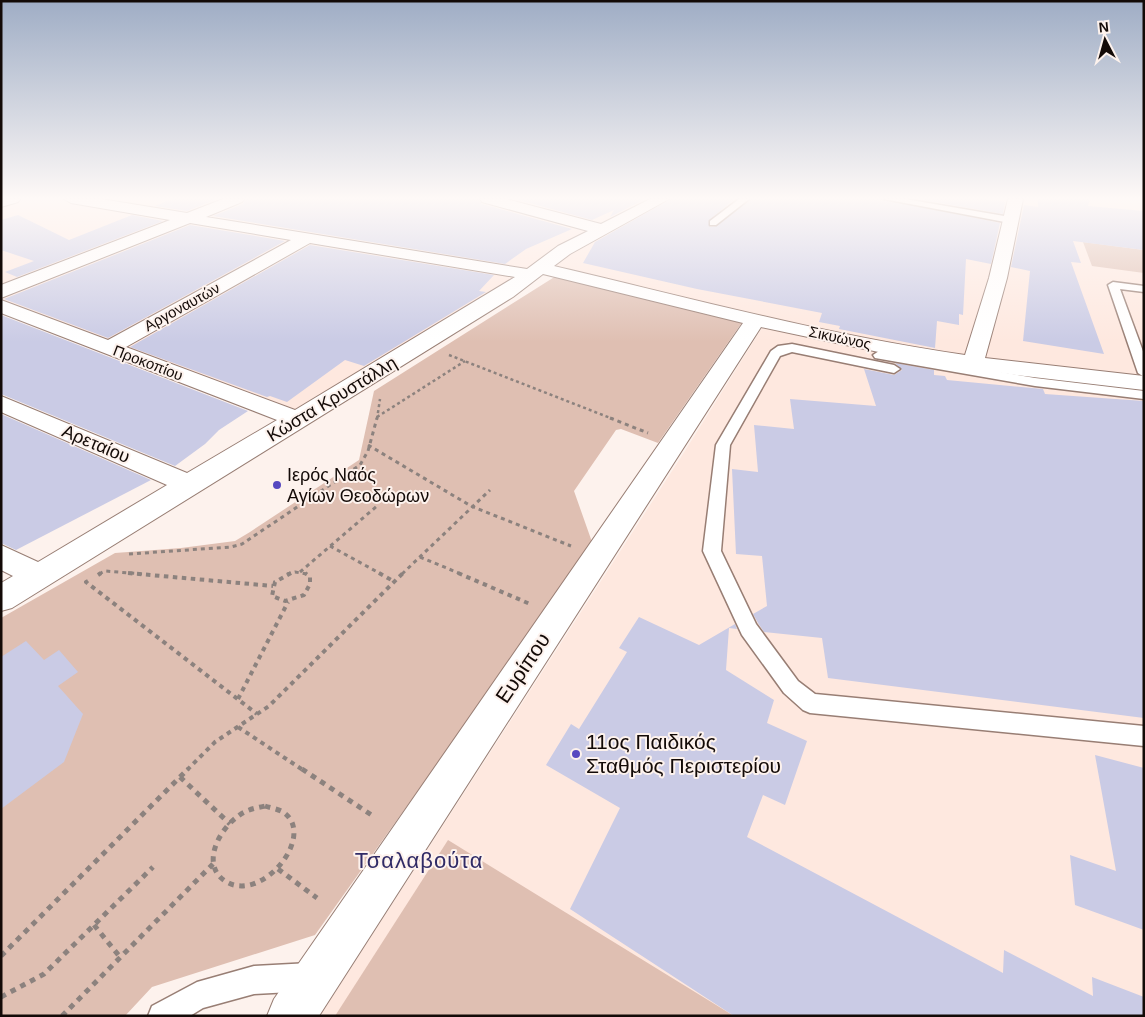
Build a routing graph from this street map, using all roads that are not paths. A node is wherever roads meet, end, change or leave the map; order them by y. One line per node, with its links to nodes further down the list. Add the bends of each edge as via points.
1 (116, 246): 8 (street)
2 (292, 246): 11 (street, Αργοναυτών)
3 (372, 246): 6 (street, Σικυώνος)
4 (571, 246): 6 (street, Κώστα Κρυστάλλη)
5 (1005, 246): 13 (street)
6 (537, 271): 10 (street, Σικυώνος); 19 (street, Κώστα Κρυστάλλη)
7 (1144, 289): 14 (lane, via 1112,285)
8 (1, 292)
9 (1, 306): 11 (street, Προκοπίου)
10 (755, 320): 13 (street, Σικυώνος); 25 (street, Ευρίπου)
11 (108, 348): 19 (street, Προκοπίου)
12 (782, 348): 15 (lane); 17 (lane, via 787,344 806,342 1026,380); 24 (lane, via 775,354 722,445 712,551 748,629 791,687 810,703 831,707)
13 (973, 363): 16 (street, Σικυώνος)
14 (1143, 365)
15 (894, 369)
16 (1144, 383)
17 (1144, 394)
18 (1, 403): 20 (street, Αρεταίου)
19 (296, 419): 20 (street, Κώστα Κρυστάλλη)
20 (190, 485): 22 (street, Κώστα Κρυστάλλη)
21 (1, 556): 22 (street)
22 (39, 576): 23 (street, Κώστα Κρυστάλλη)
23 (1, 599)
24 (1144, 736)
25 (317, 976): 26 (lane, via 254,980 197,996); 27 (street, Ευρίπου)
26 (162, 1016)
27 (291, 1016)

